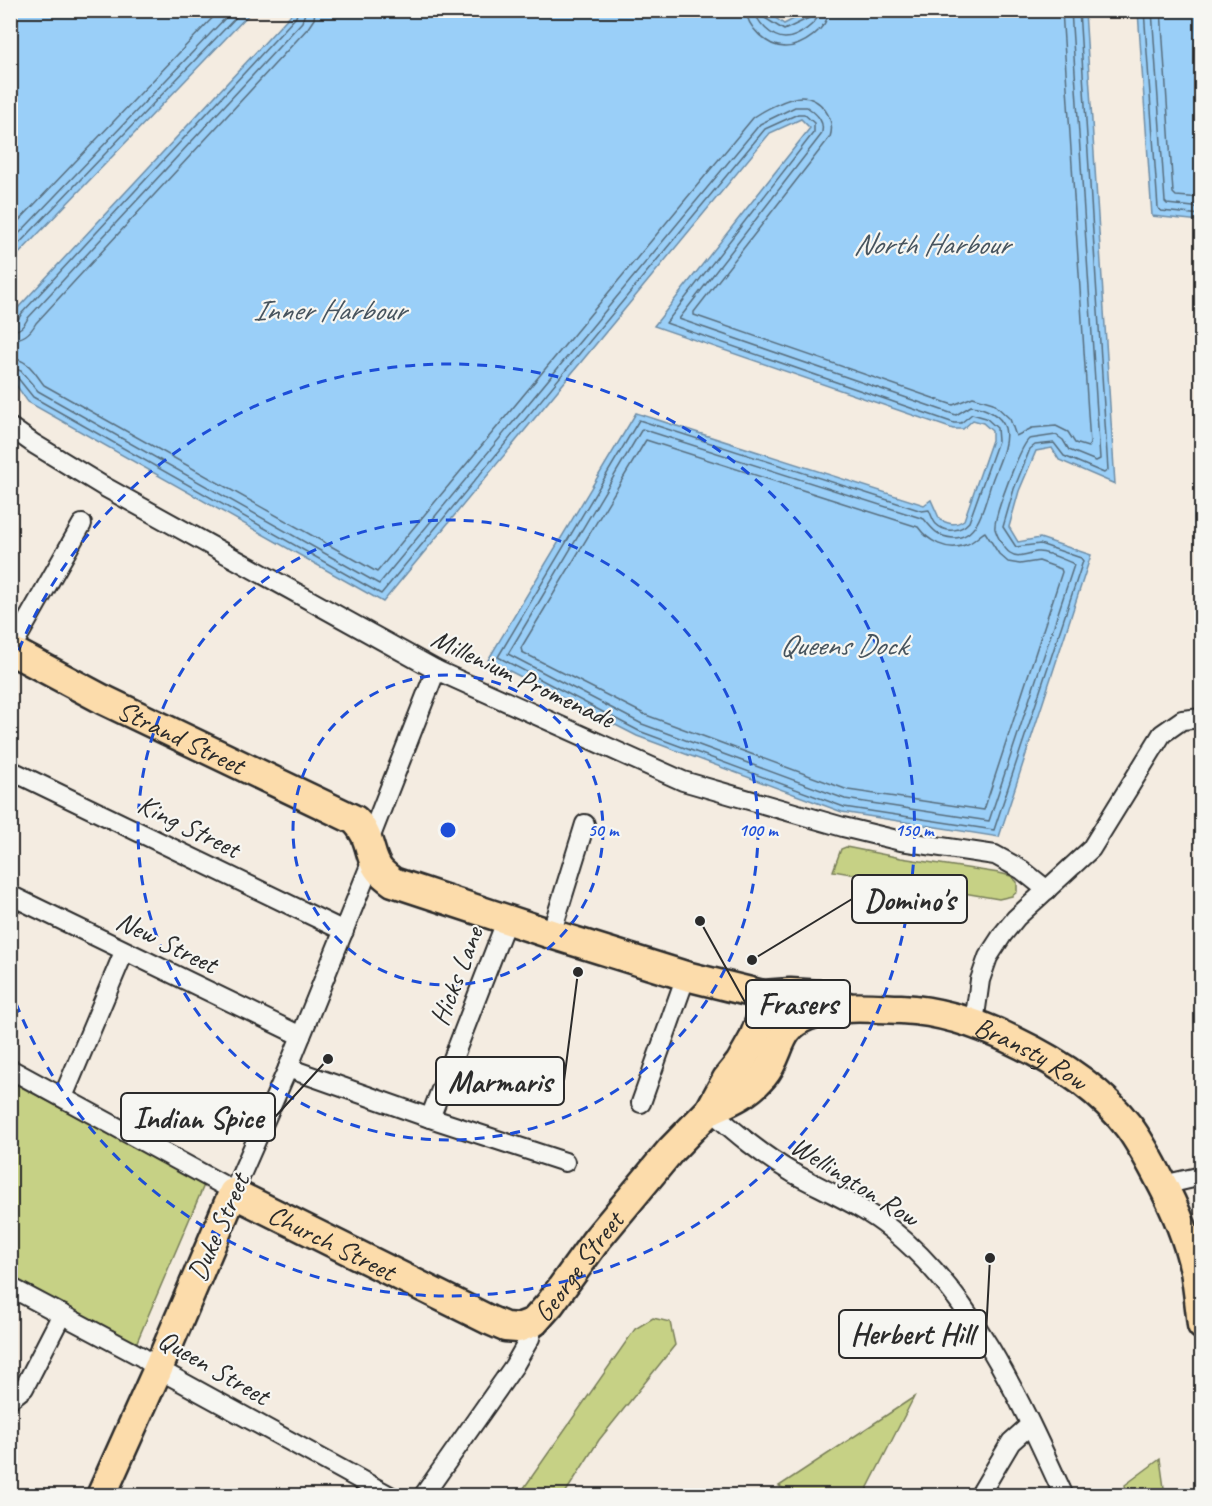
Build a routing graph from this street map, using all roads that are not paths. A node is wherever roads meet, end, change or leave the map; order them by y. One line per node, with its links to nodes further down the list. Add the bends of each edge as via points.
1 (10, 427): 4 (street, Millenium Promenade, via 104,486)
2 (82, 524): 3 (street)
3 (11, 649): 8 (main road, Strand Street)
4 (436, 670): 8 (street, Duke Street); 9 (street, Millenium Promenade, via 683,781 901,841 995,855)
5 (1202, 718): 9 (street, via 1182,720 1162,734 1091,849)
6 (10, 770): 12 (street, King Street)
7 (585, 824): 13 (street)
8 (366, 840): 11 (main road, via 380,871 393,882); 12 (street, Duke Street)
9 (1047, 890): 18 (street, via 1003,933 988,957 980,980)
10 (10, 895): 14 (street, New Street)
11 (507, 919): 13 (main road); 26 (street, Hicks Lane)
12 (344, 931): 20 (street, Duke Street)
13 (551, 934): 15 (main road)
14 (124, 952): 20 (street, New Street); 23 (street)
15 (686, 976): 16 (main road); 24 (street)
16 (764, 995): 17 (main road, via 822,995); 19 (main road); 25 (main road, George Street, via 764,1011 753,1040)
17 (847, 1007): 18 (main road, Bransty Row, via 935,1012); 19 (main road)
18 (974, 1023): 29 (main road, Bransty Row, via 1032,1049 1080,1080 1127,1125)
19 (791, 1024): 25 (main road, George Street, via 764,1076 742,1096)
20 (301, 1036): 21 (street, Duke Street)
21 (288, 1068): 26 (street); 30 (street, Duke Street)
22 (10, 1069): 23 (street, Church Street)
23 (63, 1097): 30 (street, Church Street)
24 (641, 1103)
25 (710, 1110): 33 (main road, George Street, via 597,1239); 37 (street, Wellington Row, via 766,1156 891,1229 914,1251 950,1288 975,1323)
26 (430, 1118): 27 (street)
27 (565, 1162)
28 (1202, 1176): 29 (street)
29 (1163, 1185): 34 (main road, Bransty Row, via 1188,1246)
30 (233, 1193): 33 (main road, Church Street, via 505,1327 518,1328); 35 (main road, Duke Street)
31 (10, 1287): 32 (street, Queen Street)
32 (62, 1314): 35 (street, Queen Street); 36 (street, via 24,1388)
33 (534, 1322): 40 (street, George Street, via 514,1366)
34 (1202, 1325)
35 (158, 1369): 38 (main road, Duke Street); 39 (street, Queen Street)
36 (10, 1399)
37 (1030, 1425): 41 (street, via 1011,1442); 42 (street, Wellington Row)
38 (101, 1496)
39 (390, 1496)
40 (423, 1496)
41 (979, 1496)
42 (1064, 1496)

